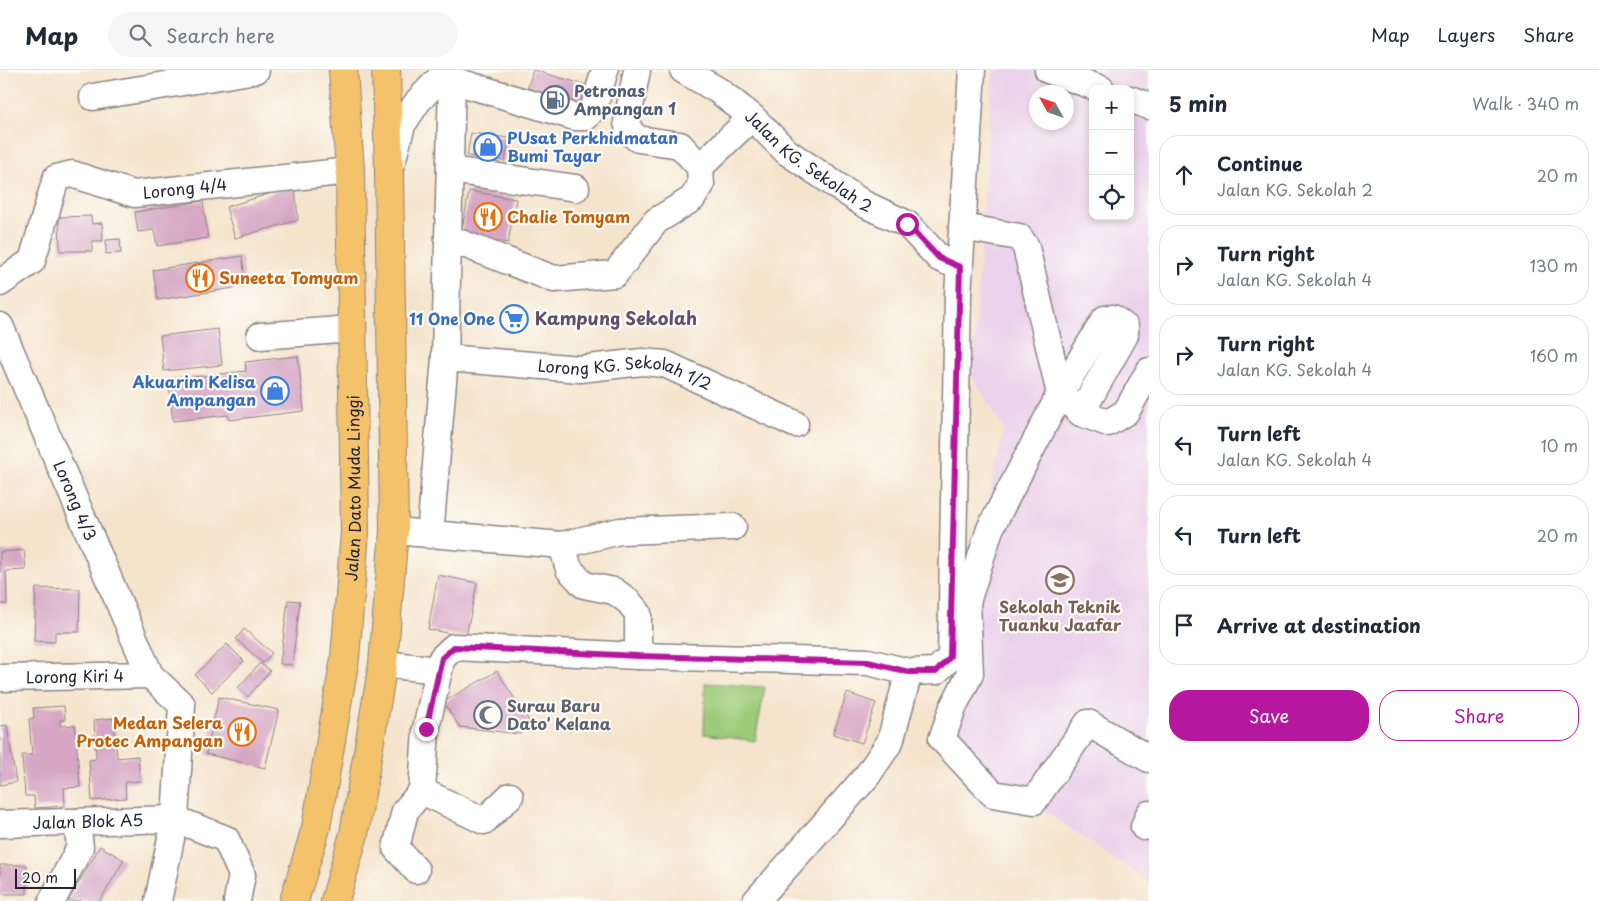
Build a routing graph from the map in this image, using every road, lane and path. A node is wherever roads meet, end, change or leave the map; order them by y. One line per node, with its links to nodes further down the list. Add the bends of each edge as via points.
1 (256, 70): 11 (street)
2 (343, 70): 18 (highway, Jalan Dato Muda Linggi)
3 (386, 70): 16 (highway)
4 (605, 70): 9 (street, via 594,107 586,117 574,117)
5 (637, 70): 15 (street, via 627,122 630,131 638,139 680,145)
6 (684, 70): 14 (street, Jalan KG. Sekolah 2, via 719,90)
7 (972, 70): 20 (street)
8 (1048, 70): 10 (street)
9 (448, 75): 16 (street, via 418,100 402,125); 17 (street)
10 (1089, 85)
11 (93, 97)
12 (1134, 100): 13 (street)
13 (1149, 106)
14 (752, 118): 15 (street); 22 (street, Jalan KG. Sekolah 2, via 787,152 864,204 907,224 939,258)
15 (700, 168): 21 (street, via 701,186 692,199 656,221 615,274 554,279)
16 (389, 170): 33 (highway)
17 (450, 170): 19 (street); 21 (street)
18 (350, 171): 23 (street, Lorong 4/4, via 134,194 72,174 56,178 32,260); 25 (highway, Jalan Dato Muda Linggi)
19 (576, 188)
20 (962, 226): 22 (street); 29 (street, via 1019,237 1026,246)
21 (448, 238): 27 (street)
22 (960, 267): 39 (street, via 950,657 936,672)
23 (0, 283)
24 (0, 326): 40 (street, Lorong 4/3)
25 (352, 329): 26 (street); 52 (highway, Jalan Dato Muda Linggi, via 355,532 344,658 316,828)
26 (260, 336)
27 (446, 358): 31 (street, Lorong KG. Sekolah 1/2, via 580,369 642,362 665,364); 34 (street)
28 (1149, 371): 30 (street, via 1126,412 1108,423)
29 (1060, 394): 30 (street); 30 (street, via 1105,319 1113,318 1125,327 1125,335); 42 (street, via 990,529 967,602 970,674 952,707 942,739 993,794 1034,801 1088,723)
30 (1080, 413)
31 (795, 424)
32 (733, 528): 35 (street, via 620,531)
33 (394, 531): 34 (street); 37 (highway)
34 (430, 535): 35 (street)
35 (562, 545): 36 (street, via 569,569 584,585 614,591 638,613)
36 (638, 656): 38 (street, via 454,647 442,658); 39 (street, via 868,662)
37 (383, 664): 38 (street); 53 (highway, via 354,834)
38 (439, 670): 43 (street, via 426,729)
39 (909, 672): 54 (street, via 890,742 867,776)
40 (150, 675): 41 (street, Lorong Kiri 4); 45 (street, via 182,705)
41 (0, 678)
42 (1149, 759)
43 (422, 791): 44 (street, via 484,821); 48 (street, via 405,811 396,848)
44 (510, 796)
45 (175, 819): 46 (street, Jalan Blok A5); 50 (street); 51 (street, via 226,839 242,875)
46 (77, 822): 47 (street, Jalan Blok A5); 49 (street, via 80,847)
47 (0, 824)
48 (416, 870)
49 (52, 901)
50 (158, 901)
51 (237, 901)
52 (294, 901)
53 (335, 901)
54 (756, 901)

